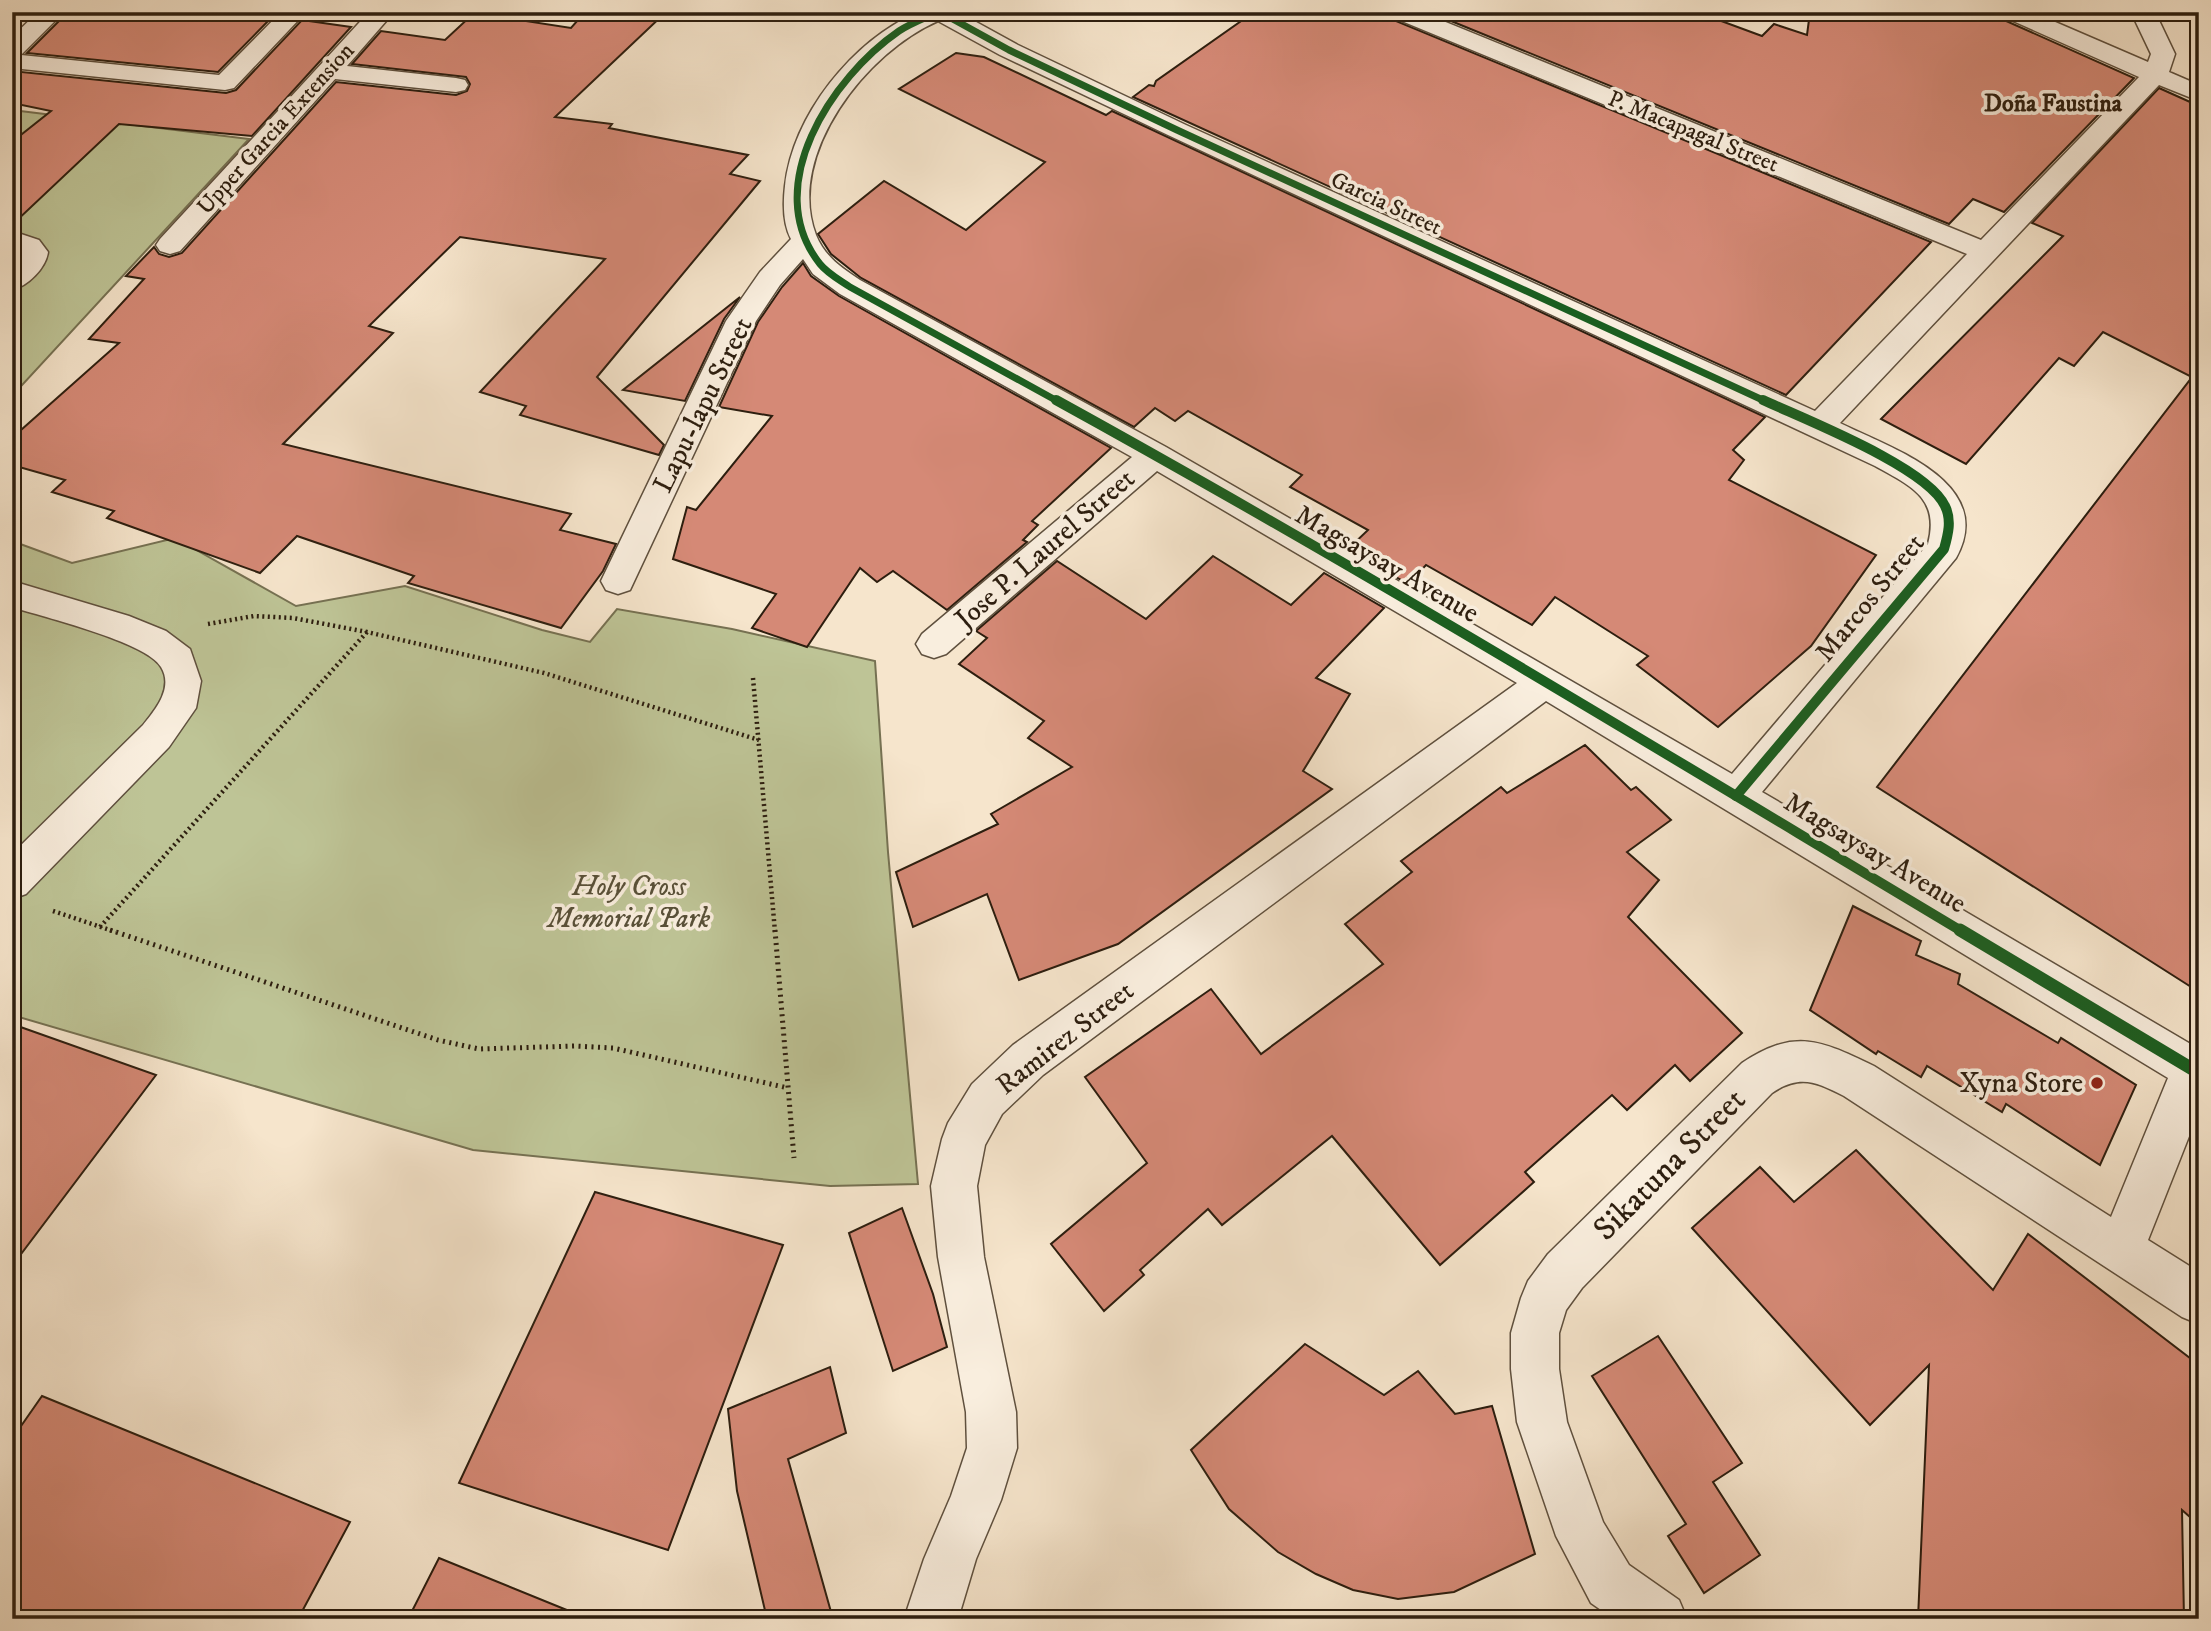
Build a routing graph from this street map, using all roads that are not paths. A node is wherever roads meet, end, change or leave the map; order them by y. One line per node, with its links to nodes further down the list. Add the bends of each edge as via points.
1 (52, 12): 9 (street)
2 (294, 12): 10 (street, via 225,83)
3 (348, 12): 8 (street)
4 (939, 12): 16 (street, Magsaysay Avenue, via 899,31 865,60 833,98 810,136 798,174 798,211); 20 (street, Garcia Street, via 1166,125)
5 (1400, 12): 18 (street, P. Macapagal Street)
6 (2012, 12): 12 (street)
7 (2143, 12): 12 (street, via 2163,54)
8 (381, 14): 11 (street, Upper Garcia Extension)
9 (12, 50)
10 (12, 61)
11 (329, 71): 13 (street); 17 (street, Upper Garcia Extension)
12 (2155, 75): 14 (street); 18 (street)
13 (456, 85)
14 (2199, 94)
15 (12, 240): 19 (street, via 34,252 33,260)
16 (806, 242): 21 (street, Magsaysay Avenue, via 821,265 850,287); 22 (street, Lapu-lapu Street, via 781,263 741,321)
17 (170, 245)
18 (1986, 252): 20 (street)
19 (12, 281)
20 (1819, 426): 26 (street, Marcos Street, via 1923,480 1944,503 1950,526 1944,549)
21 (1155, 455): 24 (street, Jose P. Laurel Street); 25 (street, Magsaysay Avenue)
22 (618, 581)
23 (18, 603): 27 (street, via 117,626 154,641 177,659 183,681 178,708 156,736)
24 (934, 643)
25 (1545, 682): 26 (street, Magsaysay Avenue); 31 (street, Ramirez Street, via 1028,1060 988,1099 964,1139 954,1186 961,1257 991,1412 992,1448)
26 (1736, 796): 28 (street, Magsaysay Avenue)
27 (12, 881)
28 (2196, 1071): 29 (street)
29 (2121, 1250): 30 (street, Sikatuna Street); 32 (street, Sikatuna Street, via 1833,1068 1808,1062 1782,1063 1757,1078 1565,1271 1545,1298 1535,1333 1542,1422 1581,1536 1610,1584)
30 (2199, 1300)
31 (932, 1619)
32 (1660, 1619)

